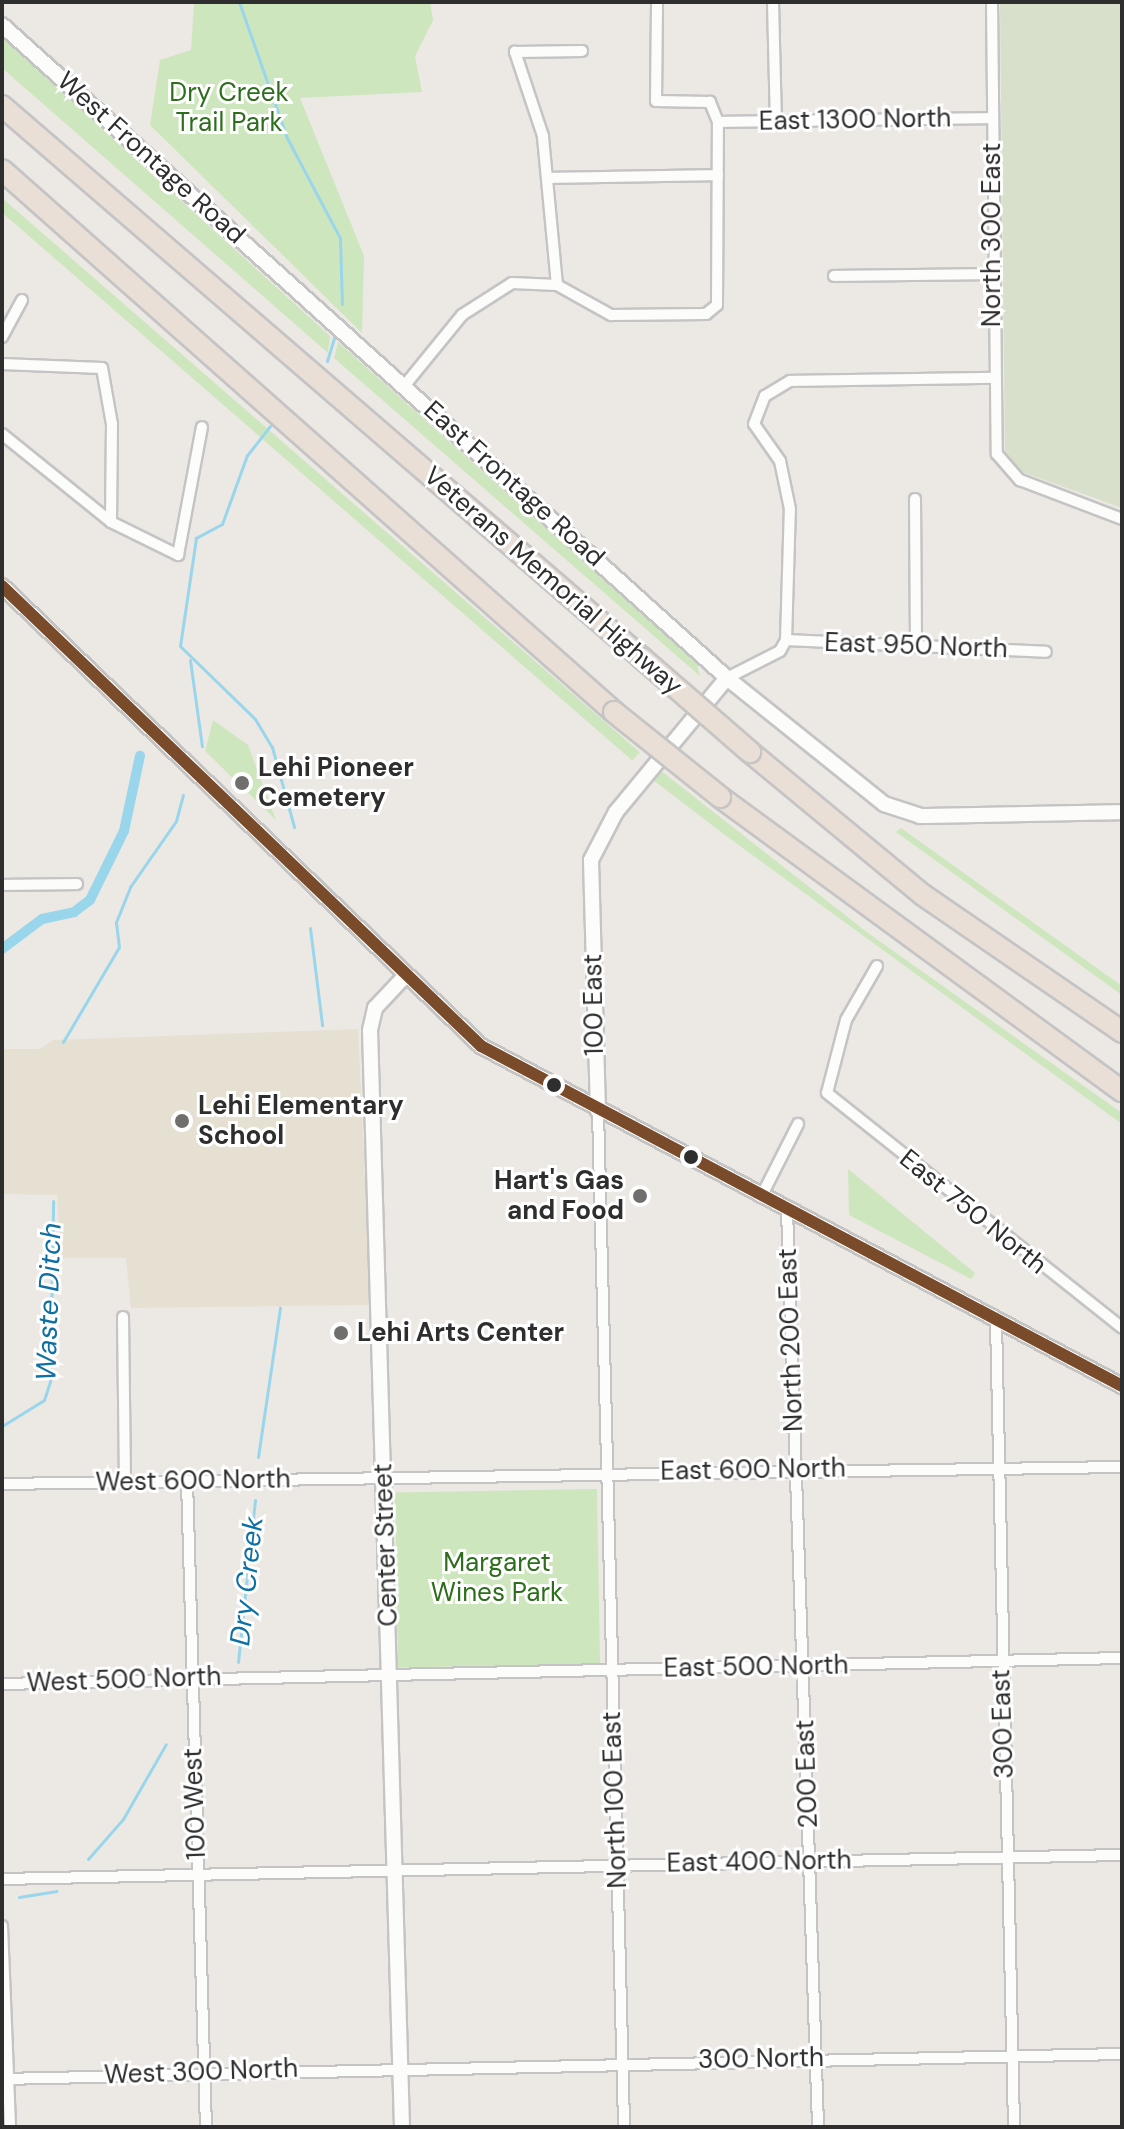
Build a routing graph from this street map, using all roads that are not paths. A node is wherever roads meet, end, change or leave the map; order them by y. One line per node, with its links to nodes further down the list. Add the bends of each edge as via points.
1 (657, 2): 9 (street, via 656,101 710,102)
2 (773, 2): 8 (street)
3 (992, 2): 7 (street, North 300 East)
4 (2, 25): 16 (street, West Frontage Road)
5 (582, 51): 12 (street, via 515,52 533,95)
6 (2, 106): 37 (highway, Veterans Memorial Highway, bridge, via 750,752 923,895)
7 (992, 118): 8 (street, East 1300 North); 13 (street, North 300 East)
8 (776, 121): 9 (street, East 1300 North)
9 (718, 122): 11 (street)
10 (2, 170): 38 (highway, bridge, via 614,712 720,797)
11 (718, 175): 12 (street); 15 (street, via 717,305 706,314 611,315)
12 (549, 178): 15 (street)
13 (992, 274): 14 (street); 20 (street, North 300 East)
14 (834, 276)
15 (557, 285): 21 (street, via 512,283 485,296)
16 (300, 291): 21 (street, East Frontage Road)
17 (22, 300): 18 (street)
18 (2, 337)
19 (2, 364): 26 (street, via 102,368 112,424)
20 (992, 378): 25 (street, North 300 East, via 1003,466 1020,480); 28 (street, via 790,381 765,396 754,424 780,461 790,509)
21 (405, 385): 31 (street, East Frontage Road)
22 (202, 427): 26 (street, via 178,555)
23 (2, 434): 26 (street)
24 (915, 499): 29 (street)
25 (1122, 519)
26 (111, 522)
27 (2, 586): 36 (street)
28 (786, 640): 29 (street, East 950 North); 31 (street, via 780,651)
29 (916, 647): 30 (street, East 950 North)
30 (1046, 652)
31 (727, 678): 32 (street, East Frontage Road, via 900,811); 39 (street, 100 East, via 616,812 591,860)
32 (1122, 812)
33 (77, 884): 34 (street)
34 (2, 885)
35 (877, 966): 45 (street, East 750 North, via 846,1020 827,1093)
36 (405, 976): 39 (street, via 481,1046); 51 (street, Center Street, via 375,1008 370,1030)
37 (1122, 1032)
38 (1122, 1091)
39 (598, 1111): 41 (street); 50 (street, 100 East)
40 (798, 1124): 41 (street)
41 (761, 1197): 42 (street)
42 (787, 1210): 44 (street); 49 (street, North 200 East)
43 (123, 1317): 52 (street)
44 (996, 1321): 46 (street); 47 (street, 300 East)
45 (1122, 1328)
46 (1122, 1386)
47 (996, 1467): 48 (street, East 600 North); 49 (street, East 600 North); 56 (street, 300 East)
48 (1122, 1467)
49 (796, 1469): 50 (street, East 600 North); 57 (street, 200 East)
50 (605, 1473): 51 (street, East 600 North); 58 (street, North 100 East)
51 (384, 1477): 53 (street, West 600 North); 59 (street, Center Street)
52 (125, 1481): 53 (street, West 600 North); 54 (street, West 600 North)
53 (187, 1481): 60 (street, 100 West)
54 (2, 1484)
55 (1122, 1658): 56 (street, East 500 North)
56 (1001, 1661): 57 (street, East 500 North); 62 (street, 300 East)
57 (803, 1666): 58 (street, East 500 North); 64 (street, 200 East)
58 (611, 1670): 59 (street, East 500 North); 65 (street, North 100 East)
59 (390, 1673): 60 (street, West 500 North); 66 (street, Center Street)
60 (191, 1679): 61 (street, West 500 North); 67 (street, 100 West)
61 (2, 1684)
62 (1009, 1855): 63 (street, East 400 North); 64 (street, East 400 North); 71 (street, 300 East)
63 (1122, 1855)
64 (810, 1861): 65 (street, East 400 North); 72 (street, 200 East)
65 (617, 1865): 66 (street, East 400 North); 73 (street, North 100 East)
66 (395, 1872): 67 (street, East 400 North); 74 (street, Center Street)
67 (198, 1874): 68 (street, East 400 North); 75 (street, 100 West)
68 (2, 1879)
69 (2, 1926): 76 (street)
70 (1122, 2054): 71 (street, 300 North)
71 (1011, 2056): 72 (street, 300 North); 82 (street, 300 East)
72 (816, 2057): 73 (street, 300 North); 81 (street, 200 East)
73 (622, 2061): 74 (street, 300 North); 80 (street, North 100 East)
74 (400, 2067): 75 (street, West 300 North); 79 (street, Center Street)
75 (205, 2071): 76 (street, West 300 North); 78 (street, 100 West)
76 (5, 2079): 77 (street)
77 (10, 2127)
78 (206, 2127)
79 (402, 2127)
80 (624, 2127)
81 (818, 2127)
82 (1014, 2127)

